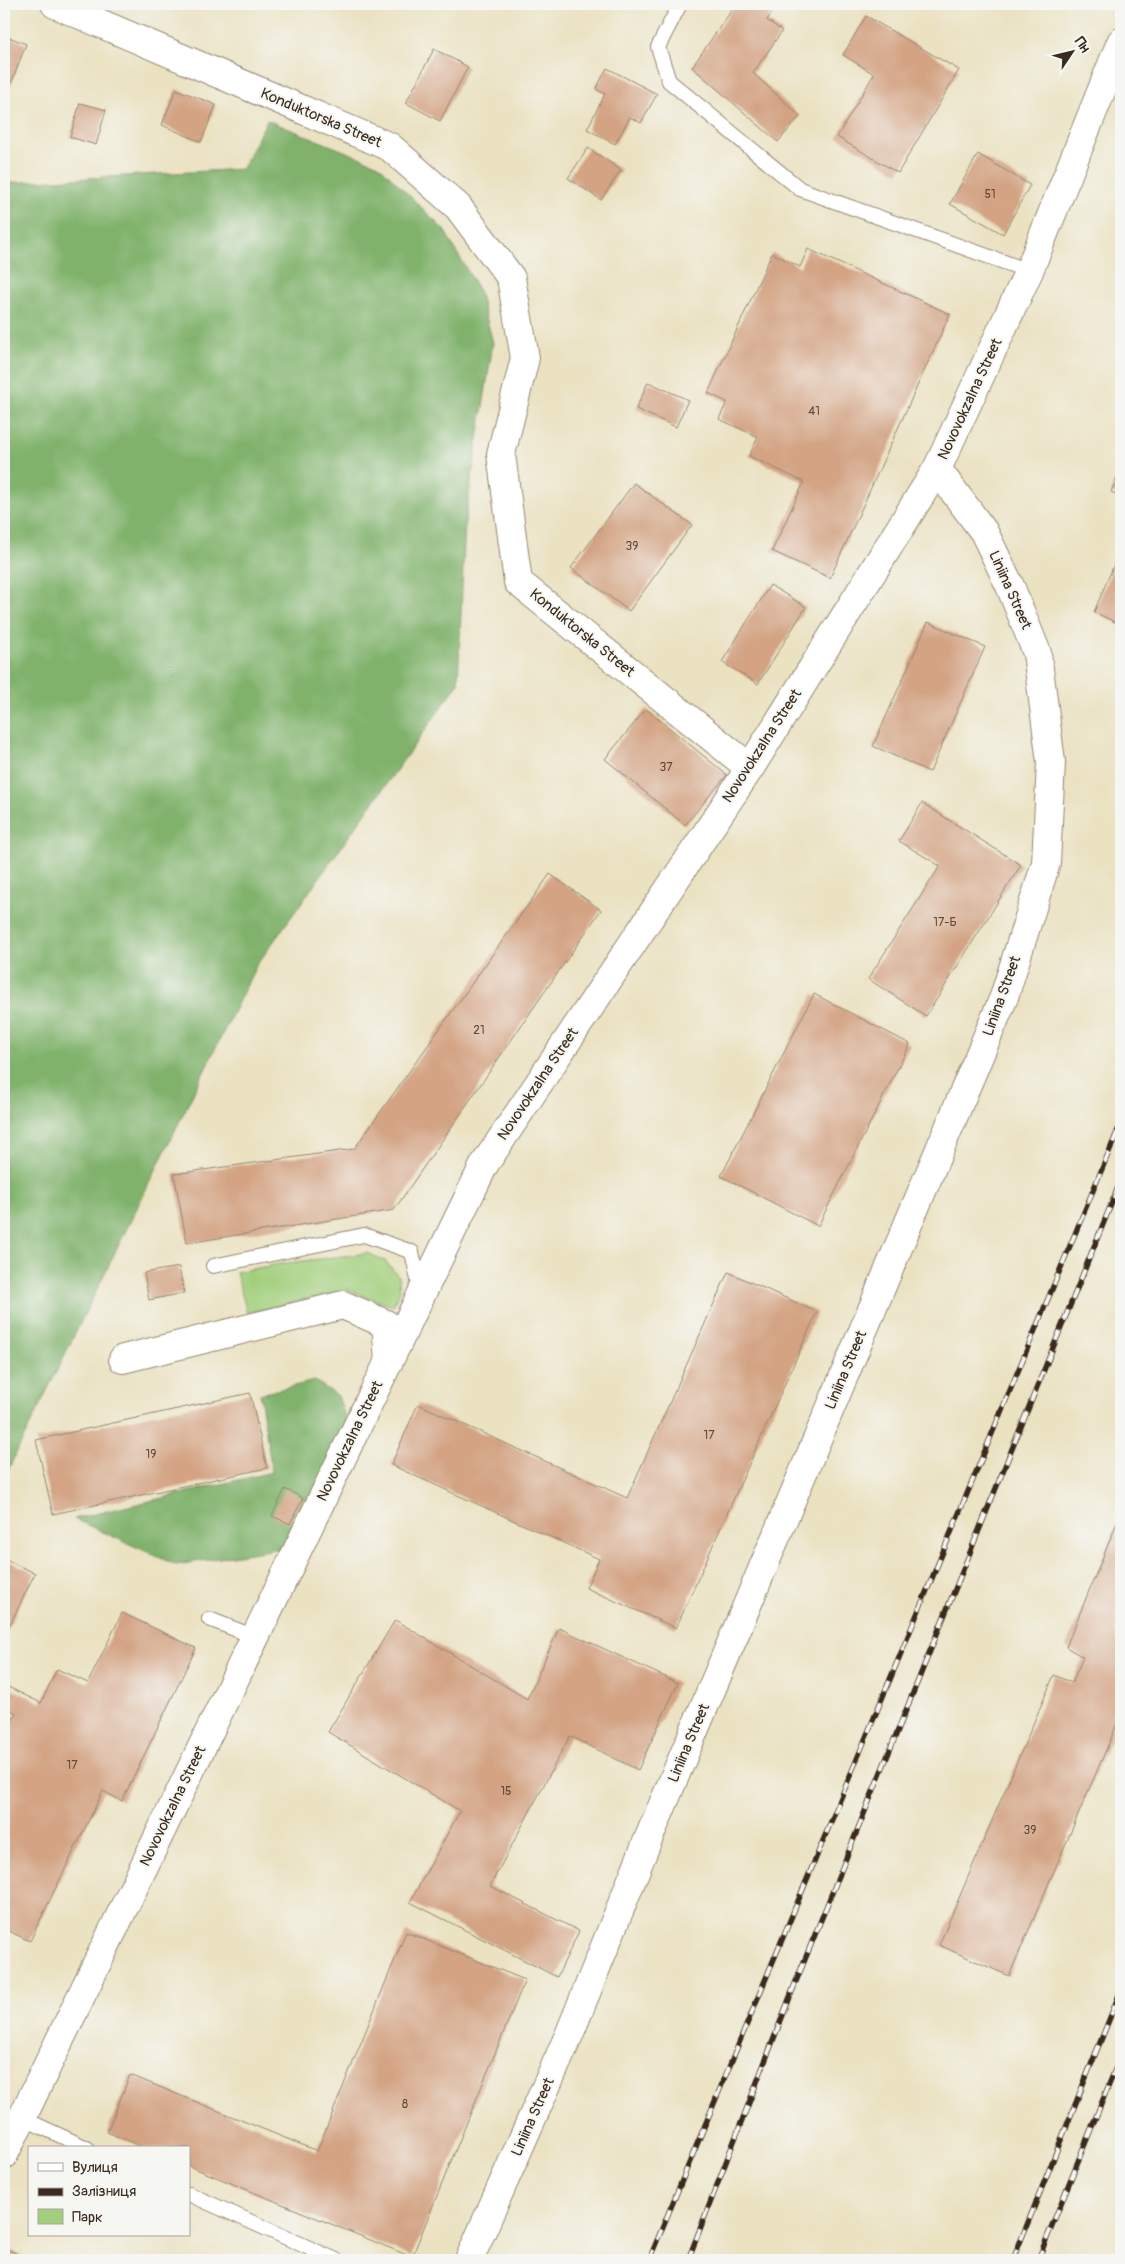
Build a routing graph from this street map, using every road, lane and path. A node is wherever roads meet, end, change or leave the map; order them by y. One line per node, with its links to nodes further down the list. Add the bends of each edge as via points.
1 (55, 4): 6 (street, Konduktorska Street, via 390,148 458,207 511,278 525,358 501,454 518,582)
2 (680, 4): 4 (lane, via 658,47 669,81 800,188)
3 (1121, 42): 4 (street, Novovokzalna Street)
4 (1029, 271): 5 (street, Novovokzalna Street)
5 (937, 469): 6 (street, Novovokzalna Street); 20 (street, Liniina Street, via 984,532 1037,653 1051,762 1046,863 1004,997 647,1842 569,2036)
6 (750, 768): 8 (street, Novovokzalna Street, via 484,1165)
7 (412, 1252): 8 (lane); 9 (lane, via 364,1235); 10 (lane)
8 (438, 1261): 10 (street, Novovokzalna Street)
9 (213, 1266)
10 (422, 1294): 12 (street, Novovokzalna Street)
11 (123, 1359): 12 (street, via 343,1305 386,1324)
12 (389, 1362): 14 (street, Novovokzalna Street)
13 (209, 1619): 14 (lane)
14 (255, 1637): 15 (street, Novovokzalna Street)
15 (22, 2118): 16 (lane); 17 (street, Novovokzalna Street)
16 (83, 2146)
17 (4, 2155)
18 (190, 2194): 19 (lane)
19 (336, 2260)
20 (469, 2260)

